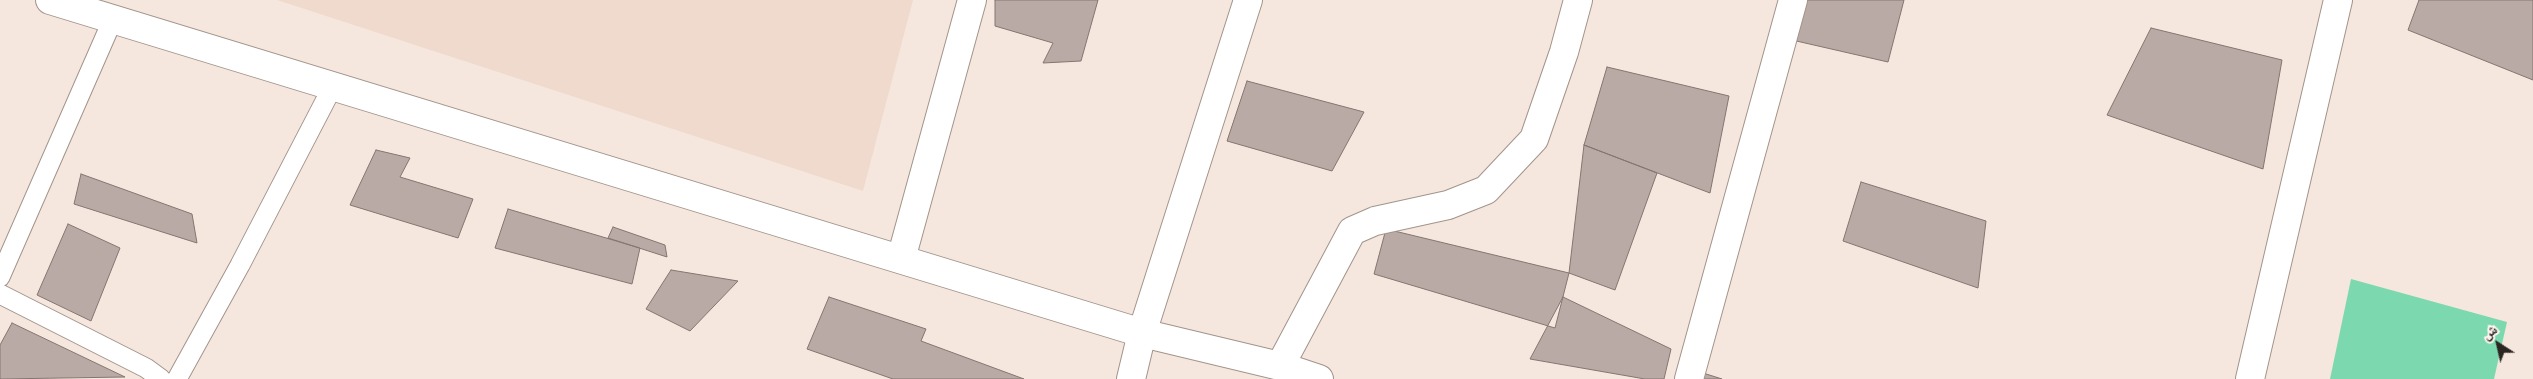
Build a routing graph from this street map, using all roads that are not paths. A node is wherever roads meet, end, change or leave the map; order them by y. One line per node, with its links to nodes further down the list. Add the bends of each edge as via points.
1 (50, 0): 7 (street)
2 (972, 0): 9 (street)
3 (1248, 0): 12 (street)
4 (1578, 0): 13 (street, via 1534,139 1486,190 1448,205 1375,221 1352,231)
5 (1793, 0): 18 (street)
6 (2338, 0): 19 (street)
7 (113, 19): 8 (street); 10 (lane)
8 (333, 86): 9 (street); 15 (lane, via 240,265)
9 (901, 259): 12 (street)
10 (0, 276)
11 (0, 294): 14 (lane, via 146,368)
12 (1142, 334): 13 (street); 16 (street)
13 (1280, 366): 17 (street)
14 (161, 379)
15 (176, 379)
16 (1131, 379)
17 (1319, 379)
18 (1689, 379)
19 (2250, 379)

